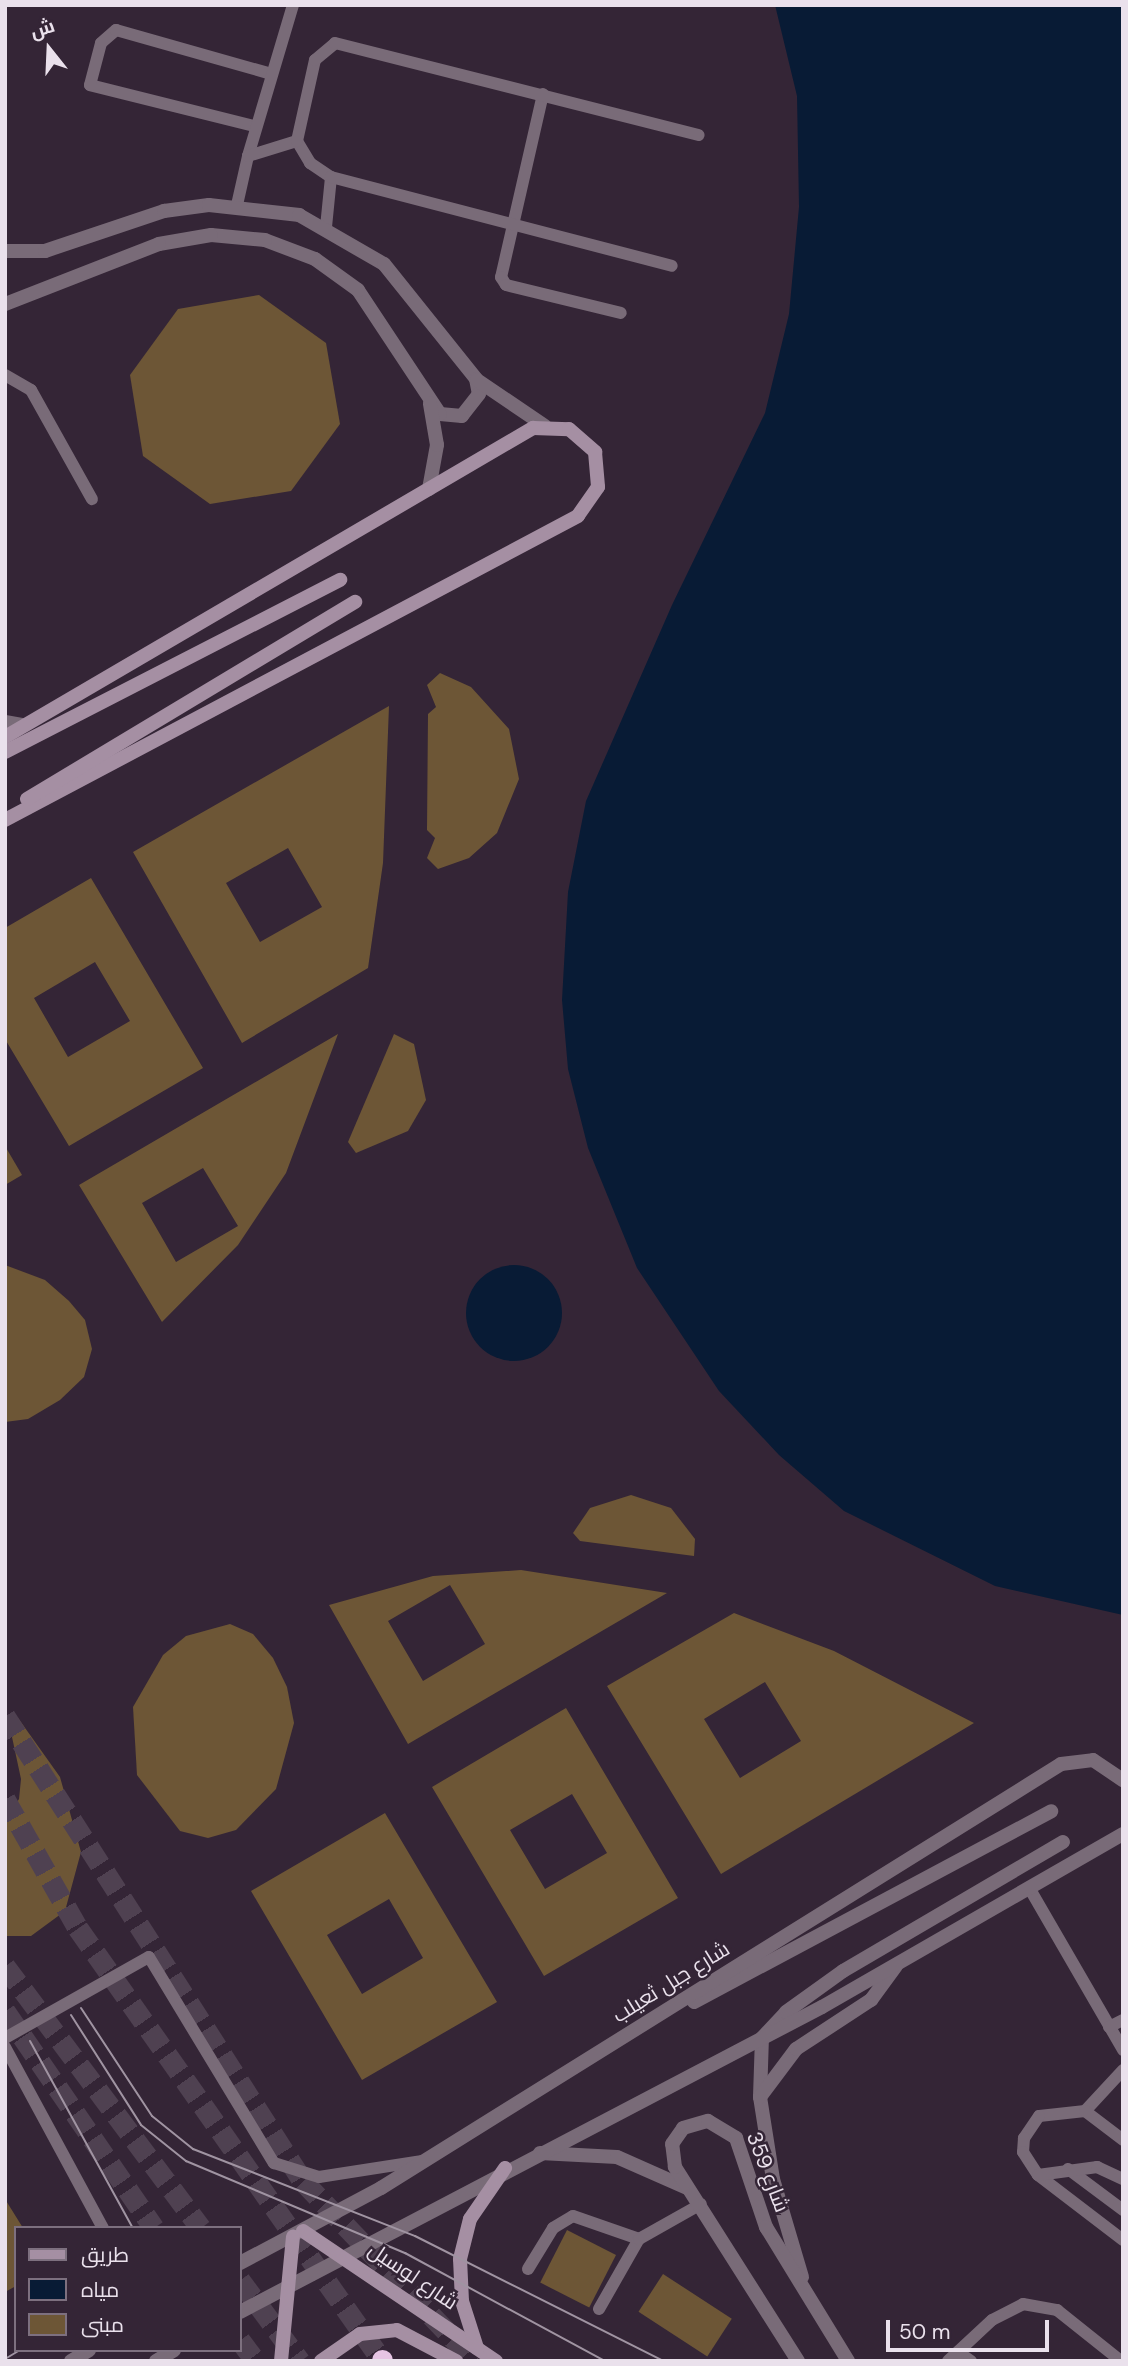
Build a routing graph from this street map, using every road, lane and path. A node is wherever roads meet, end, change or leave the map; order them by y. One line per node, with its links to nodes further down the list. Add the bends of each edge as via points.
1 (293, 5): 2 (lane)
2 (272, 74): 4 (lane); 4 (lane, via 116,30 101,43 90,85)
3 (543, 94): 5 (lane); 6 (lane, via 335,43 315,60); 10 (lane)
4 (254, 126): 7 (lane)
5 (699, 135)
6 (298, 141): 7 (lane); 8 (lane, via 310,163)
7 (248, 156): 9 (lane)
8 (331, 177): 10 (lane); 11 (lane)
9 (237, 205): 11 (street, via 266,207); 12 (street, via 164,211 45,251)
10 (510, 223): 13 (lane); 15 (lane, via 500,267 506,285)
11 (326, 227): 17 (street, via 384,264)
12 (5, 251)
13 (672, 266)
14 (5, 304): 18 (street, via 159,244 211,235 265,240 315,259 358,290)
15 (621, 313)
16 (5, 375): 21 (lane, via 31,390)
17 (476, 379): 18 (street, via 477,401 462,416 440,414); 19 (street)
18 (430, 403): 20 (street, via 437,444)
19 (545, 426): 20 (street); 29 (street, via 579,434 599,463 594,498 578,516)
20 (429, 489): 25 (street)
21 (92, 499)
22 (340, 580): 27 (street)
23 (355, 602): 28 (street)
24 (5, 722): 25 (street)
25 (22, 725): 26 (street)
26 (5, 737)
27 (5, 752)
28 (5, 813)
29 (5, 821)
30 (1123, 1780): 42 (street, شارع جبل ثعيلب, via 1093,1760 1061,1764)
31 (1051, 1811): 42 (street)
32 (1123, 1834): 34 (street)
33 (1063, 1842): 39 (street, via 823,1983)
34 (1031, 1891): 35 (street); 37 (lane)
35 (896, 1966): 39 (street); 44 (street, via 871,2000 796,2049)
36 (1123, 2020): 37 (lane)
37 (1109, 2027): 41 (lane)
38 (5, 2038): 48 (lane, via 149,1957 274,2163 319,2177)
39 (762, 2038): 44 (street); 47 (street)
40 (5, 2047): 55 (lane)
41 (1123, 2050)
42 (575, 2066): 48 (street, شارع جبل ثعيلب)
43 (1123, 2070): 45 (lane)
44 (761, 2097): 63 (street, via 773,2179)
45 (1085, 2111): 46 (lane); 51 (lane, via 1052,2111 1029,2126 1024,2152)
46 (1123, 2140)
47 (531, 2154): 49 (street); 53 (street, via 617,2157)
48 (425, 2160): 56 (street, شارع جبل ثعيلب)
49 (505, 2168): 59 (street); 66 (street, via 474,2210 460,2259 462,2301)
50 (1068, 2169): 51 (lane); 52 (lane, via 1097,2167); 54 (lane)
51 (1038, 2175): 58 (lane)
52 (1123, 2179)
53 (698, 2199): 57 (lane); 63 (street, شارع 359, via 675,2167 671,2144 696,2123 718,2123 736,2138 766,2227); 72 (street, شارع 359)
54 (1123, 2210)
55 (102, 2226)
56 (298, 2234): 59 (street, شارع لوسيل); 60 (street, شارع جبل ثعيلب); 62 (street)
57 (639, 2239): 61 (lane, via 573,2216 553,2228); 64 (lane)
58 (1123, 2240)
59 (346, 2260): 62 (street); 66 (street, شارع لوسيل)
60 (242, 2262)
61 (528, 2269)
62 (288, 2288): 65 (street); 68 (street)
63 (807, 2295): 73 (street, شارع 359)
64 (599, 2309)
65 (242, 2311)
66 (477, 2348): 71 (street, شارع لوسيل)
67 (953, 2356): 74 (lane); 75 (lane, via 1006,2309 1040,2304)
68 (281, 2361)
69 (321, 2361): 70 (street, via 360,2334 397,2330)
70 (456, 2361)
71 (496, 2361)
72 (798, 2361)
73 (848, 2361)
74 (971, 2361)
75 (1121, 2361)

